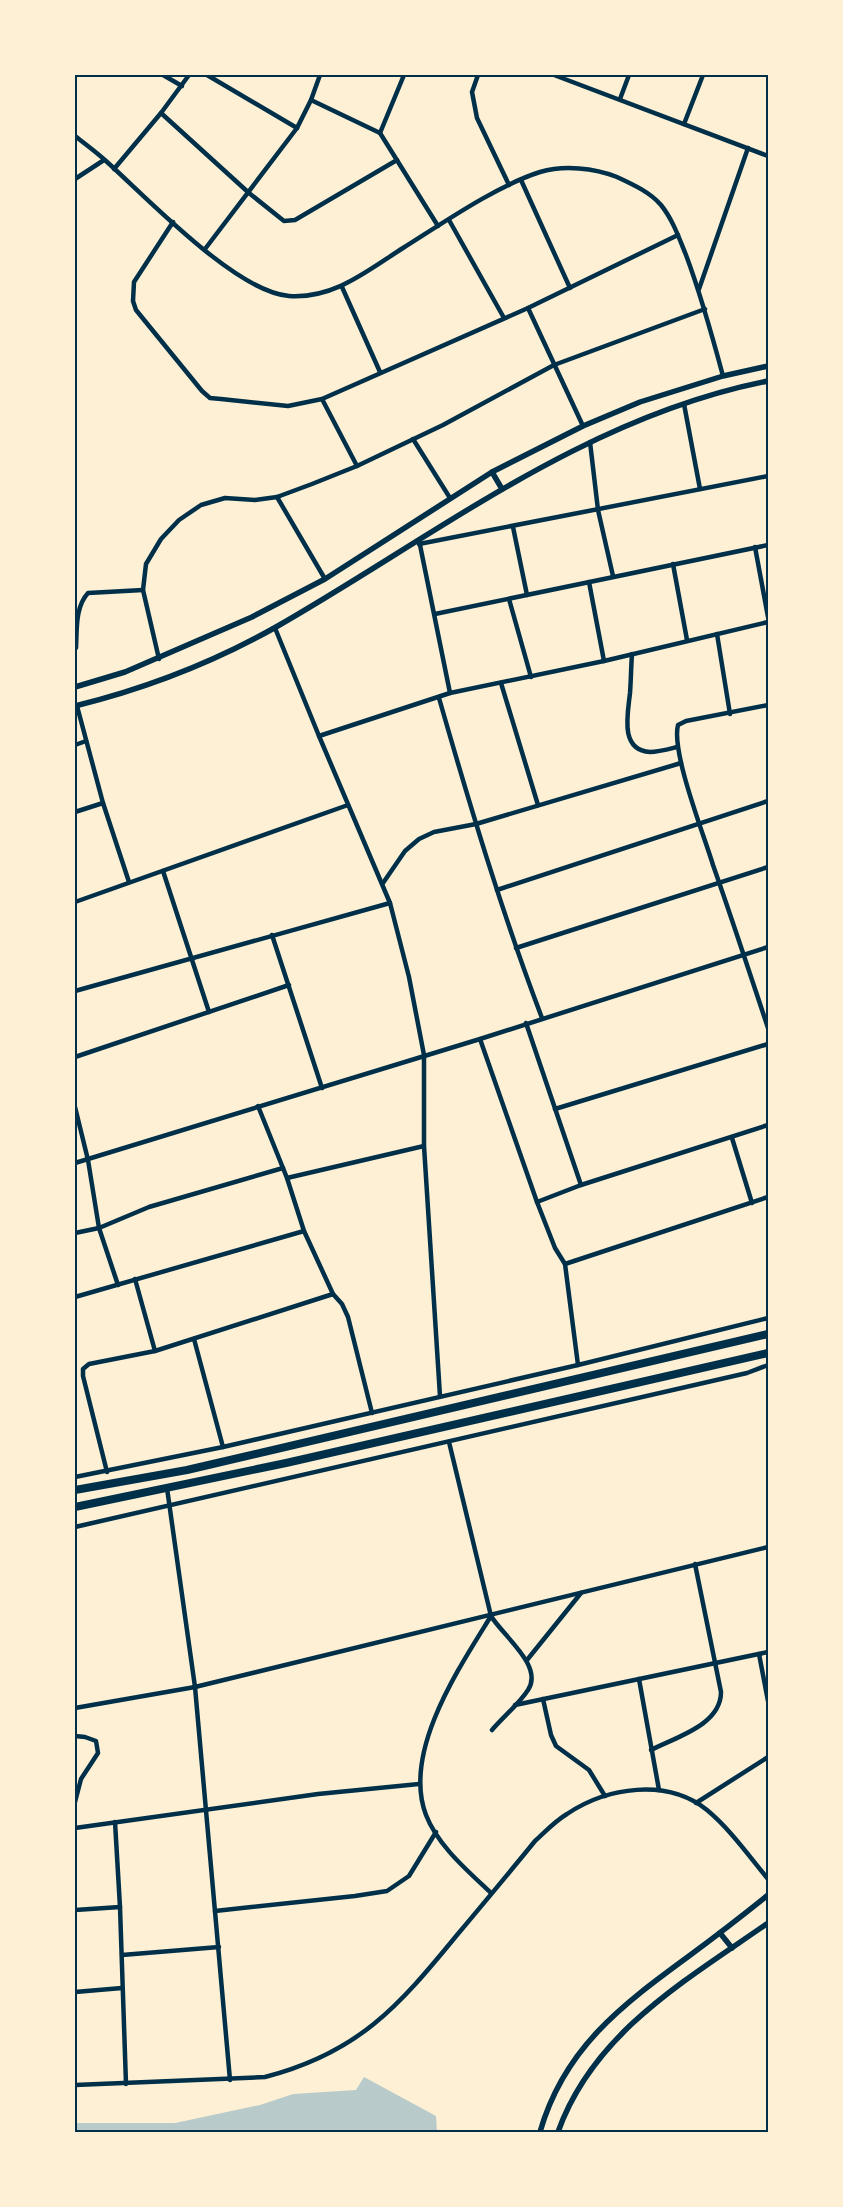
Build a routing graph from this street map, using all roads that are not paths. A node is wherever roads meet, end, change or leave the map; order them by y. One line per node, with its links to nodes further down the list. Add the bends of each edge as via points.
1 (163, 75): 10 (street)
2 (189, 75): 10 (street)
3 (207, 75): 15 (street)
4 (320, 75): 12 (street)
5 (404, 75): 16 (street)
6 (478, 75): 25 (street, via 472,92 477,118)
7 (554, 75): 11 (street)
8 (629, 75): 11 (street)
9 (703, 75): 14 (street)
10 (182, 86): 13 (street)
11 (620, 99): 14 (street)
12 (311, 100): 15 (street); 16 (street)
13 (161, 114): 22 (street); 26 (street)
14 (684, 124): 18 (street)
15 (296, 128): 26 (street)
16 (380, 133): 21 (street)
17 (75, 136): 20 (street)
18 (748, 148): 19 (street); 34 (street)
19 (768, 156)
20 (104, 160): 22 (street); 23 (street)
21 (397, 160): 26 (street, via 290,221 284,221); 29 (street)
22 (114, 169): 28 (street)
23 (75, 179)
24 (521, 180): 25 (street); 30 (street, via 542,172 576,168 602,171 632,184 660,203); 33 (street)
25 (509, 185): 27 (street)
26 (249, 193): 31 (street)
27 (449, 220): 29 (street); 37 (street)
28 (172, 222): 31 (street); 43 (street, via 134,282 133,301 136,310 202,391 210,398 288,406)
29 (438, 226): 32 (street)
30 (678, 235): 33 (street); 34 (street)
31 (205, 249): 32 (street, via 257,286 288,296 316,296)
32 (342, 287): 40 (street)
33 (570, 288): 35 (street)
34 (699, 289): 36 (street)
35 (528, 308): 37 (street); 38 (street)
36 (705, 308): 38 (street); 41 (street)
37 (504, 318): 40 (street)
38 (554, 365): 45 (street); 46 (street)
39 (768, 366): 41 (street)
40 (380, 372): 43 (street)
41 (723, 376): 45 (street, via 640,402)
42 (768, 381): 44 (street)
43 (322, 399): 48 (street)
44 (684, 404): 47 (street); 51 (street)
45 (583, 426): 49 (street)
46 (412, 439): 48 (street); 54 (street)
47 (590, 442): 52 (street); 55 (street)
48 (357, 466): 53 (street)
49 (492, 472): 52 (street); 54 (street)
50 (768, 476): 51 (street)
51 (700, 489): 55 (street)
52 (502, 490): 57 (street)
53 (277, 497): 62 (street); 64 (street, via 255,500 225,498 201,505 179,520 146,564)
54 (450, 498): 62 (street)
55 (598, 510): 56 (street); 61 (street)
56 (513, 527): 57 (street); 65 (street)
57 (419, 542): 67 (street); 70 (street)
58 (768, 545): 59 (street)
59 (755, 547): 60 (street); 68 (street)
60 (673, 564): 61 (street); 72 (street)
61 (613, 576): 63 (street)
62 (325, 578): 75 (street, via 252,617)
63 (589, 582): 65 (street); 76 (street)
64 (143, 590): 73 (street, via 88,593 79,607); 75 (street)
65 (527, 595): 66 (street)
66 (508, 599): 67 (street); 77 (street)
67 (435, 614): 80 (street)
68 (768, 617)
69 (768, 622): 71 (street)
70 (274, 628): 83 (street, via 153,682); 85 (street)
71 (716, 634): 72 (street); 84 (street)
72 (687, 640): 74 (street)
73 (76, 648)
74 (632, 654): 76 (street); 88 (street, via 625,720 631,740 638,749 650,752)
75 (158, 659): 79 (street)
76 (604, 660): 77 (street)
77 (531, 676): 78 (street)
78 (502, 683): 80 (street); 93 (street)
79 (75, 687)
80 (450, 693): 81 (street)
81 (439, 698): 85 (street); 96 (street)
82 (768, 705): 84 (street)
83 (76, 706): 86 (street)
84 (730, 714): 88 (street, via 686,721 678,726 675,735)
85 (319, 736): 92 (street)
86 (86, 742): 87 (street); 91 (street)
87 (75, 745)
88 (677, 747): 89 (street)
89 (681, 763): 93 (street); 95 (street)
90 (768, 801): 95 (street)
91 (103, 803): 94 (street); 99 (street)
92 (348, 805): 98 (street); 100 (street)
93 (538, 805): 96 (street)
94 (75, 812)
95 (699, 823): 101 (street); 102 (street)
96 (476, 824): 100 (street, via 434,832 418,839); 102 (street)
97 (768, 867): 101 (street)
98 (163, 871): 99 (street); 109 (street)
99 (129, 882): 103 (street)
100 (382, 883): 104 (street)
101 (720, 883): 107 (street); 108 (street)
102 (497, 890): 107 (street)
103 (75, 902)
104 (390, 903): 105 (street); 118 (street)
105 (272, 935): 109 (street); 110 (street)
106 (768, 947): 108 (street)
107 (516, 948): 113 (street)
108 (744, 955): 113 (street); 115 (street)
109 (193, 959): 111 (street); 112 (street)
110 (289, 985): 112 (street); 120 (street)
111 (75, 992)
112 (209, 1012): 119 (street)
113 (542, 1018): 114 (street)
114 (526, 1023): 116 (street); 123 (street)
115 (768, 1028)
116 (480, 1039): 118 (street); 133 (street)
117 (768, 1044): 123 (street)
118 (424, 1055): 120 (street); 126 (street)
119 (75, 1057)
120 (322, 1088): 121 (street)
121 (258, 1106): 127 (street); 129 (street)
122 (75, 1107): 127 (street)
123 (555, 1108): 131 (street)
124 (768, 1125): 125 (street)
125 (732, 1138): 131 (street); 134 (street)
126 (424, 1146): 130 (street); 150 (street)
127 (88, 1160): 128 (street); 135 (street)
128 (75, 1163)
129 (283, 1168): 130 (street); 135 (street, via 149,1207)
130 (287, 1178): 136 (street)
131 (581, 1185): 133 (street)
132 (768, 1197): 134 (street)
133 (537, 1202): 138 (street, via 555,1248)
134 (752, 1203): 138 (street)
135 (99, 1228): 137 (street); 140 (street)
136 (304, 1230): 139 (street); 141 (street)
137 (75, 1233)
138 (565, 1264): 148 (street)
139 (135, 1279): 140 (street); 146 (street)
140 (118, 1285): 142 (street)
141 (333, 1294): 145 (street); 151 (street, via 348,1317)
142 (75, 1297)
143 (768, 1318): 148 (street)
144 (768, 1334): 157 (highway, via 196,1468)
145 (194, 1340): 146 (street); 153 (street)
146 (155, 1351): 154 (street, via 89,1364 83,1369)
147 (768, 1353): 156 (highway)
148 (578, 1365): 150 (street)
149 (768, 1365): 152 (street, via 747,1373)
150 (440, 1396): 151 (street)
151 (372, 1413): 153 (street)
152 (449, 1442): 158 (street); 164 (street)
153 (223, 1447): 154 (street)
154 (107, 1472): 155 (street)
155 (75, 1477)
156 (167, 1488): 158 (street); 159 (highway)
157 (75, 1490)
158 (170, 1505): 160 (street); 170 (street)
159 (75, 1507)
160 (75, 1527)
161 (768, 1547): 162 (street)
162 (695, 1564): 163 (street); 168 (street)
163 (581, 1593): 164 (street); 167 (street)
164 (491, 1616): 167 (street); 170 (street); 179 (street, via 454,1676 436,1714)
165 (768, 1652): 166 (street)
166 (759, 1654): 168 (street); 172 (street)
167 (527, 1660): 173 (street, via 532,1669 532,1684)
168 (715, 1663): 169 (street); 177 (street, via 721,1698 715,1714)
169 (639, 1680): 171 (street); 177 (street)
170 (195, 1687): 174 (street); 184 (street)
171 (543, 1699): 173 (street); 181 (street, via 556,1746 589,1770)
172 (768, 1701)
173 (515, 1705): 175 (street)
174 (75, 1708)
175 (492, 1730)
176 (75, 1736): 182 (street, via 96,1742 98,1753 81,1779)
177 (651, 1750): 180 (street)
178 (768, 1757): 183 (street)
179 (419, 1784): 184 (street); 187 (street, via 426,1815)
180 (659, 1790): 181 (street); 183 (street, via 678,1794)
181 (605, 1796): 189 (street, via 578,1807 556,1822 535,1841)
182 (75, 1802)
183 (696, 1803): 188 (street, via 714,1816)
184 (205, 1808): 185 (street); 193 (street)
185 (115, 1822): 186 (street); 191 (street)
186 (75, 1828)
187 (436, 1832): 189 (street, via 460,1863); 193 (street, via 409,1876 387,1891)
188 (768, 1879)
189 (491, 1893): 201 (street, via 412,1990 370,2028 325,2056 294,2070)
190 (768, 1895): 195 (street)
191 (120, 1907): 192 (street); 198 (street)
192 (75, 1910)
193 (215, 1911): 196 (street)
194 (768, 1923): 197 (street)
195 (720, 1933): 197 (street); 204 (street, via 630,1999 595,2033 554,2092)
196 (219, 1947): 198 (street); 201 (street)
197 (732, 1948): 205 (street, via 668,1992 605,2050 585,2076)
198 (122, 1955): 199 (street)
199 (122, 1988): 200 (street); 202 (street)
200 (75, 1992)
201 (230, 2080): 202 (street)
202 (126, 2084): 203 (street)
203 (75, 2085)
204 (540, 2132)
205 (558, 2132)

